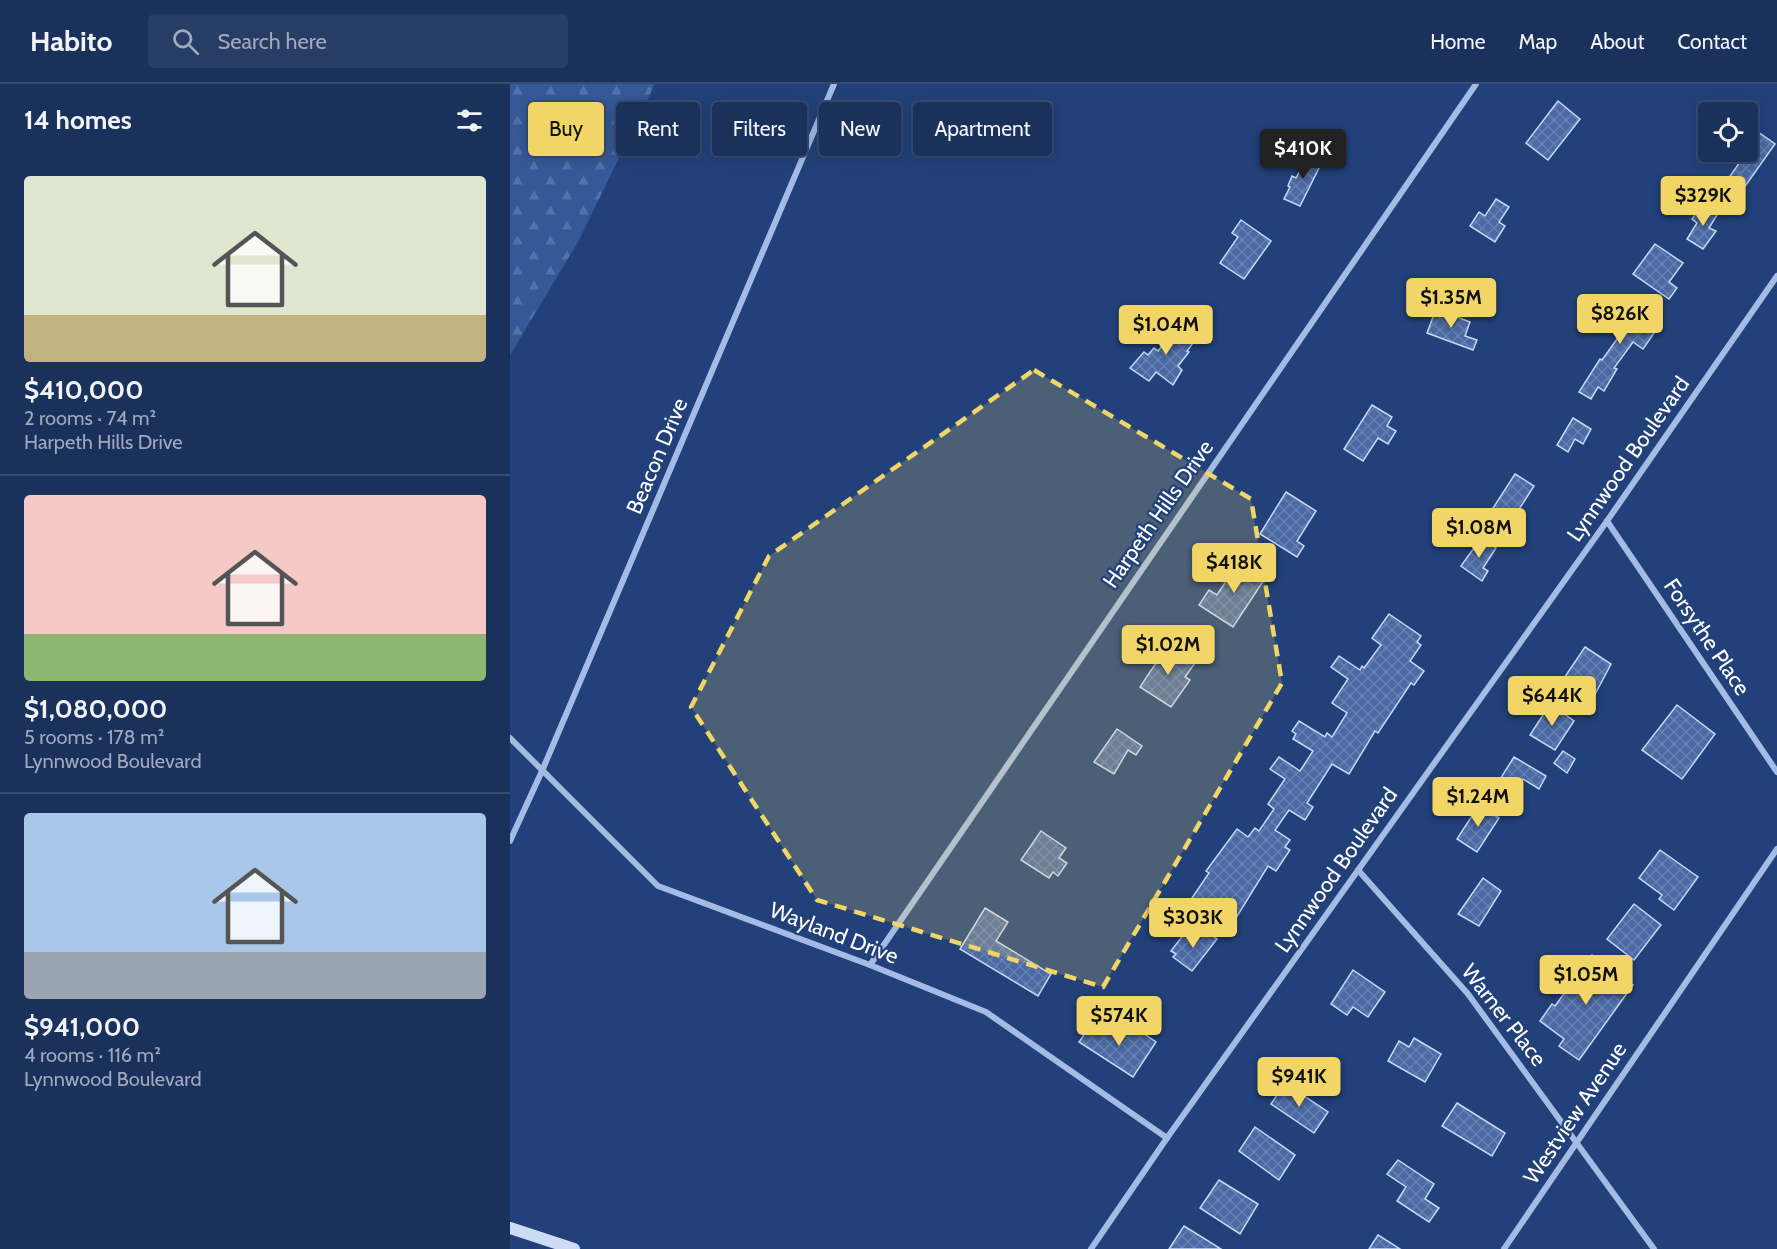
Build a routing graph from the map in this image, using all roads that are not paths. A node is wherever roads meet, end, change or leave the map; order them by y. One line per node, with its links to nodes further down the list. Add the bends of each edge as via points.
1 (834, 84): 6 (street, Beacon Drive)
2 (1476, 84): 11 (street, Harpeth Hills Drive)
3 (1777, 276): 4 (street, Lynnwood Boulevard)
4 (1607, 521): 7 (street, Forsythe Place); 10 (street, Lynnwood Boulevard)
5 (510, 738): 6 (street, Wayland Drive)
6 (542, 771): 8 (street, Beacon Drive); 11 (street, Wayland Drive, via 658,886)
7 (1777, 772)
8 (510, 841)
9 (1777, 849): 13 (street, Westview Avenue)
10 (1358, 870): 12 (street, Lynnwood Boulevard); 13 (street, Warner Place, via 1468,994)
11 (870, 965): 12 (street, Wayland Drive, via 986,1012)
12 (1167, 1138): 16 (street, Lynnwood Boulevard)
13 (1577, 1141): 17 (street, Westview Avenue); 18 (street, Warner Place)
14 (510, 1228): 15 (main road)
15 (574, 1249)
16 (1091, 1249)
17 (1504, 1249)
18 (1654, 1249)

